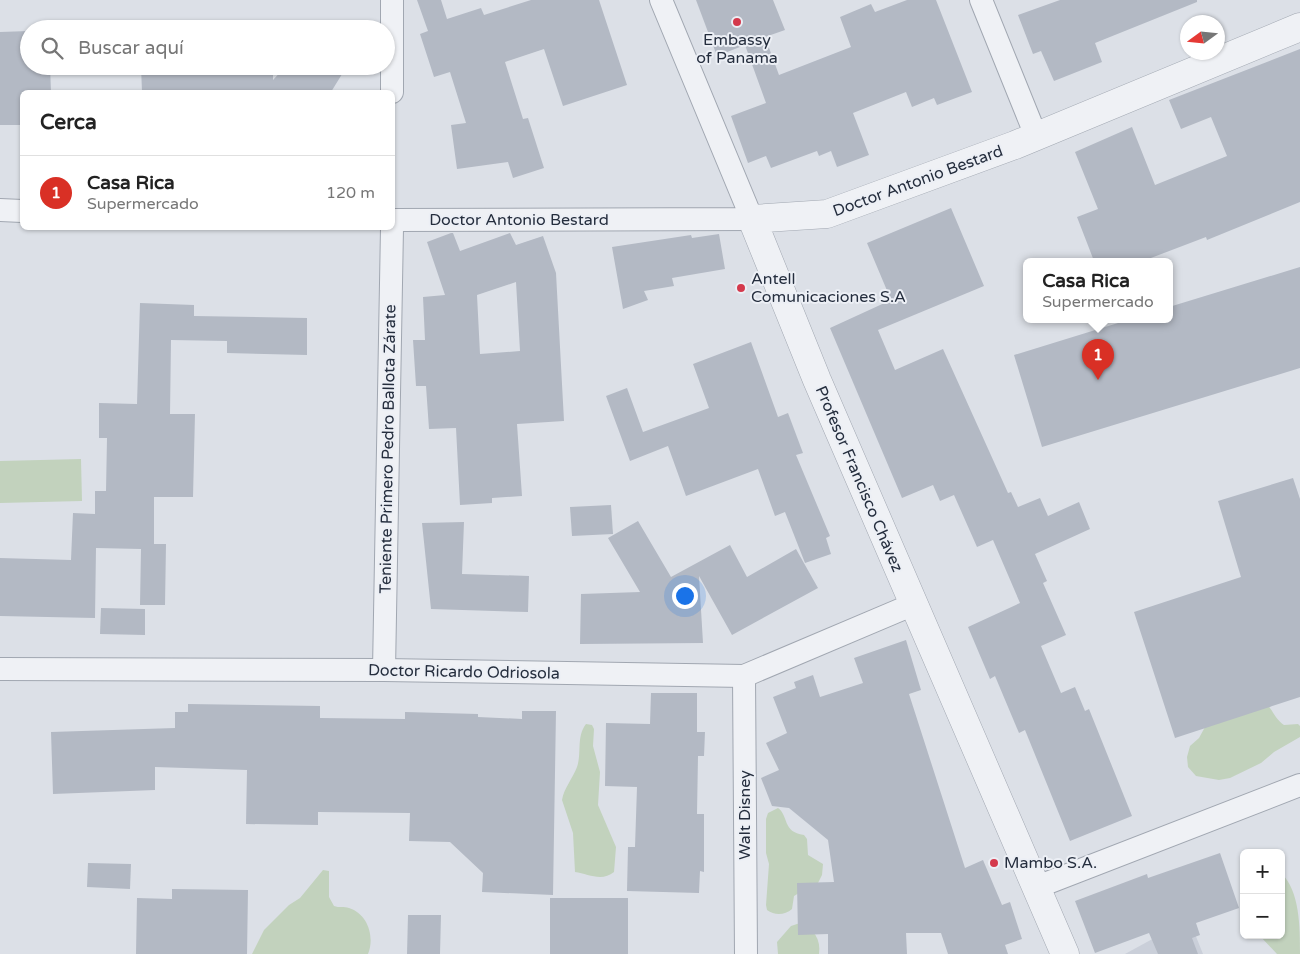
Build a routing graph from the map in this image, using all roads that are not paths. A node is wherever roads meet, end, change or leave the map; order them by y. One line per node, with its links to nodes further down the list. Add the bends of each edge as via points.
1 (392, 0): 4 (street)
2 (661, 0): 11 (street, Profesor Francisco Chávez)
3 (981, 0): 8 (street)
4 (392, 20)
5 (1300, 27): 8 (street, Doctor Antonio Bestard)
6 (392, 75): 7 (street)
7 (392, 90)
8 (1036, 136): 11 (street, Doctor Antonio Bestard, via 827,214)
9 (0, 210): 10 (street)
10 (20, 210)
11 (752, 219): 12 (street, Doctor Antonio Bestard); 14 (street, Profesor Francisco Chávez, via 816,380)
12 (395, 220)
13 (392, 230): 16 (street, Teniente Primero Pedro Ballota Zárate)
14 (914, 604): 17 (street, Doctor Ricardo Odriosola); 19 (street, Profesor Francisco Chávez)
15 (0, 669): 16 (street, Doctor Ricardo Odriosola)
16 (384, 670): 17 (street, Doctor Ricardo Odriosola)
17 (744, 676): 20 (street, Walt Disney)
18 (1300, 786): 19 (street)
19 (1037, 887): 21 (street, Profesor Francisco Chávez)
20 (746, 954)
21 (1065, 954)

